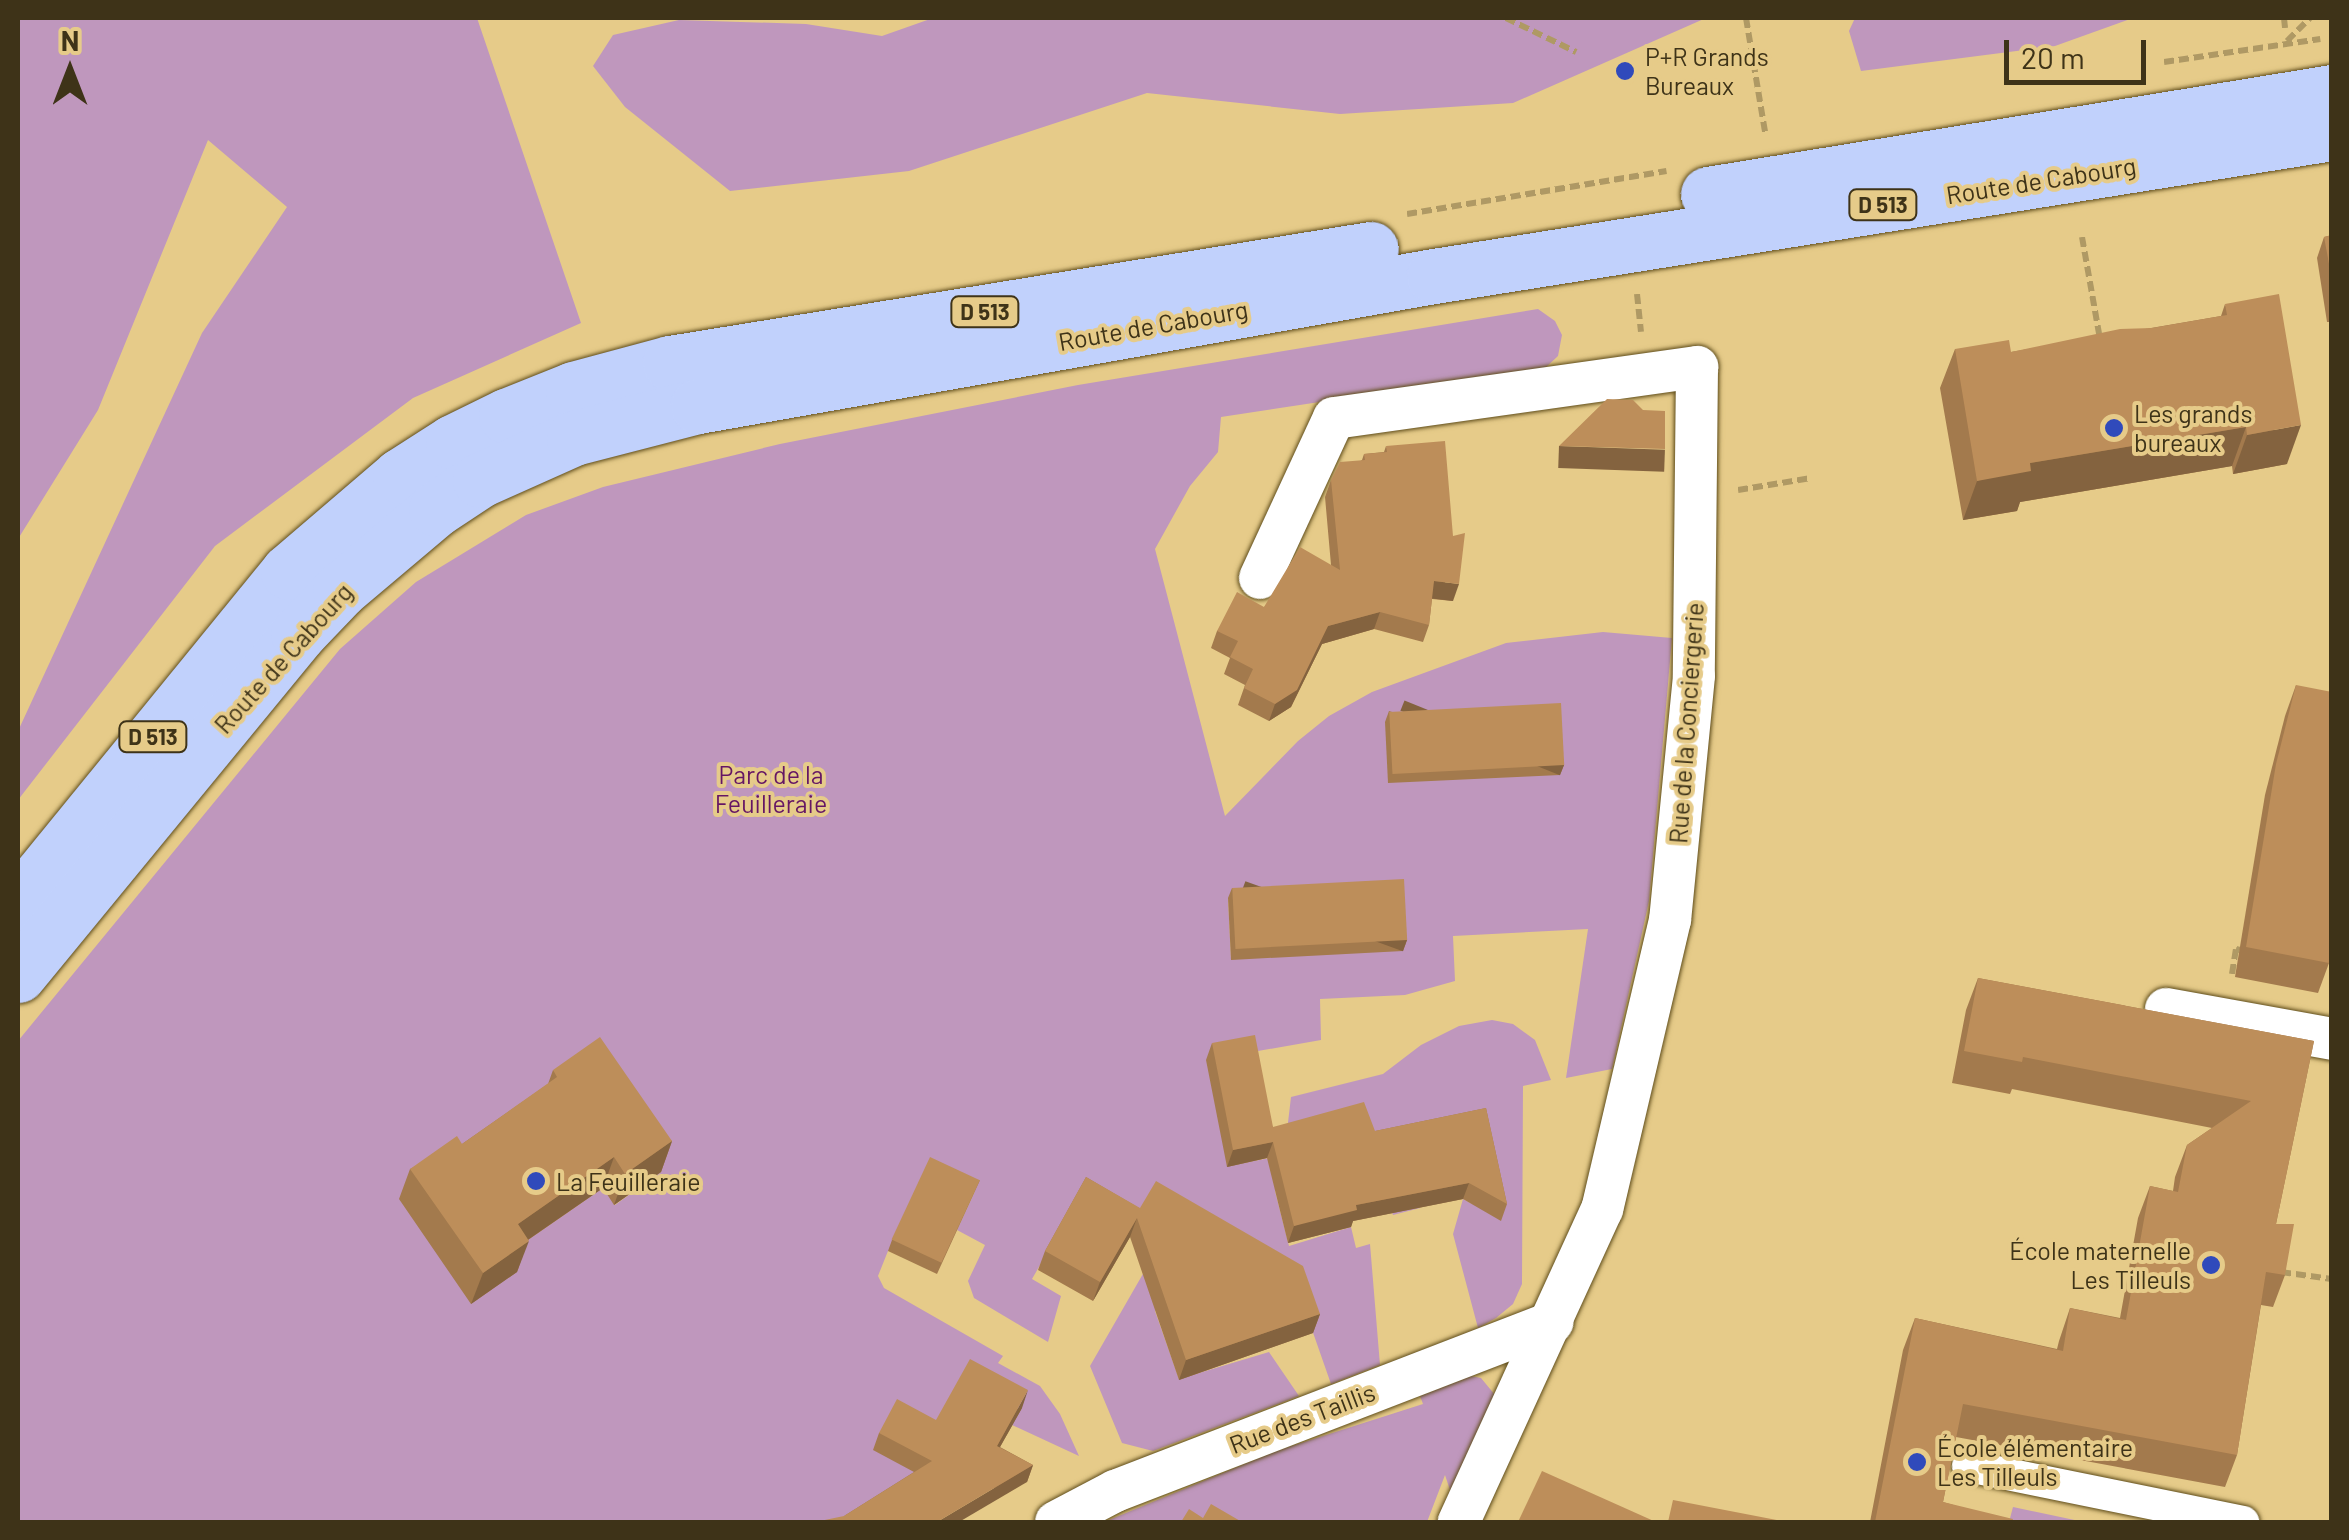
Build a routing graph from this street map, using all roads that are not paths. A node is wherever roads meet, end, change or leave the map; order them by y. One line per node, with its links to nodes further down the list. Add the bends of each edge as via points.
1 (2332, 92): 4 (main road, Route de Cabourg / D 513, via 670,363 573,389 453,442 400,476 288,572)
2 (2332, 133): 5 (main road, Route de Cabourg / D 513, via 1415,279 732,400 574,438 450,499 340,590)
3 (1260, 578): 8 (street, Rue de la Conciergerie, via 1334,418 1696,367 1694,676 1670,920 1602,1209)
4 (18, 903)
5 (18, 974)
6 (2166, 1009): 7 (street)
7 (2332, 1039)
8 (1552, 1322): 10 (street, Rue des Taillis, via 1115,1491); 11 (street, Rue de la Conciergerie)
9 (1968, 1466): 12 (street)
10 (1056, 1522)
11 (1460, 1522)
12 (2243, 1522)

